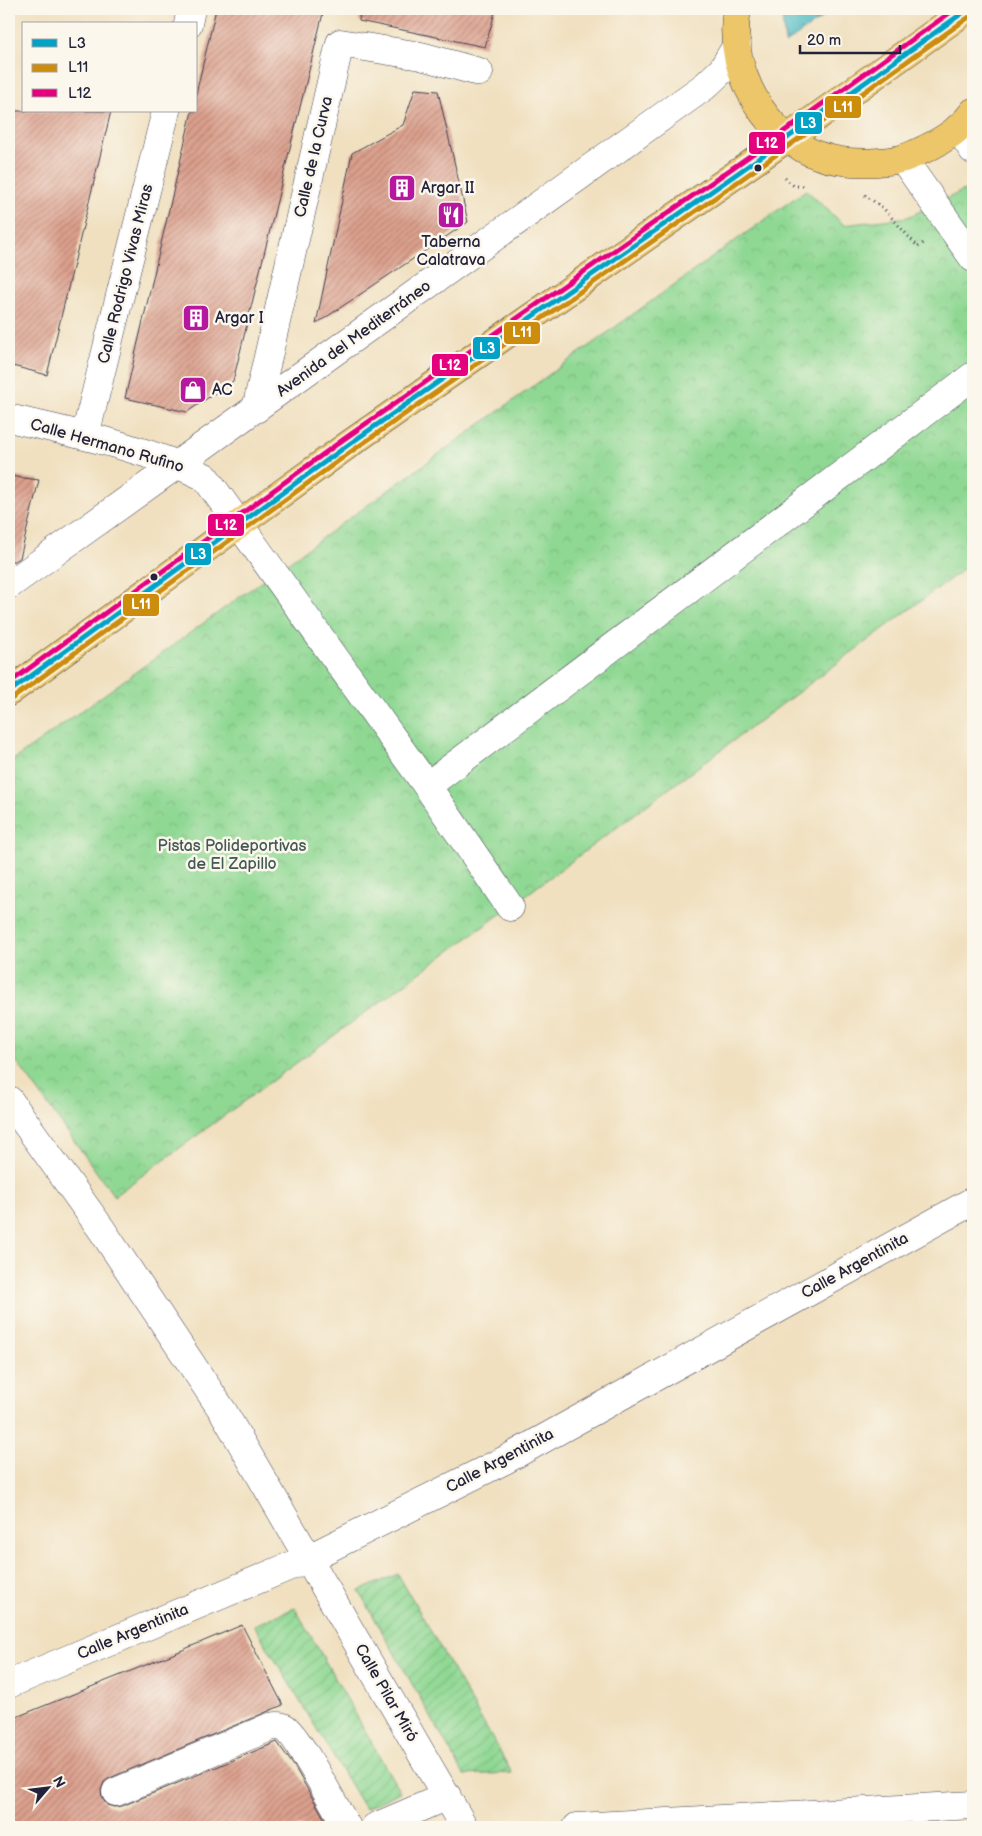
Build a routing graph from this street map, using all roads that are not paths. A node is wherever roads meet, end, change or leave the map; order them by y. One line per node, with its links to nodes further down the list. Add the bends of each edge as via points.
1 (191, 9): 4 (street)
2 (737, 9): 5 (main road)
3 (968, 9): 9 (main road)
4 (188, 22)
5 (737, 45): 9 (main road, via 750,92); 13 (street, Avenida del Mediterráneo, via 722,70 705,86)
6 (479, 72): 13 (street, Calle de la Curva, via 421,56 340,43)
7 (166, 112): 15 (street, Calle Rodrigo Vivas Miras)
8 (968, 130): 10 (main road)
9 (786, 138): 10 (main road, via 805,150 828,158 863,163); 17 (main road)
10 (903, 159): 11 (street)
11 (973, 258)
12 (973, 376): 20 (street)
13 (256, 409): 16 (street, Avenida del Mediterráneo)
14 (9, 418): 15 (street, Calle Hermano Rufino)
15 (85, 436): 16 (street, Calle Hermano Rufino)
16 (178, 464): 17 (street, Calle Hermano Rufino, via 205,477); 18 (street, Avenida del Mediterráneo)
17 (240, 524): 19 (main road); 20 (street, Calle Hermano Rufino)
18 (9, 586)
19 (9, 692)
20 (427, 786): 21 (street, Calle Hermano Rufino)
21 (510, 907)
22 (9, 1100): 24 (street, Calle Pilar Miró, via 102,1230 224,1413)
23 (973, 1201): 24 (street, Calle Argentinita, via 505,1460)
24 (307, 1559): 25 (street, Calle Argentinita); 27 (street, Calle Pilar Miró)
25 (9, 1684)
26 (116, 1792): 29 (street, via 276,1725 286,1728 297,1741)
27 (447, 1796): 30 (street); 31 (street, Calle Pilar Miró)
28 (973, 1805): 32 (street)
29 (346, 1827)
30 (375, 1827)
31 (464, 1827)
32 (577, 1827)

